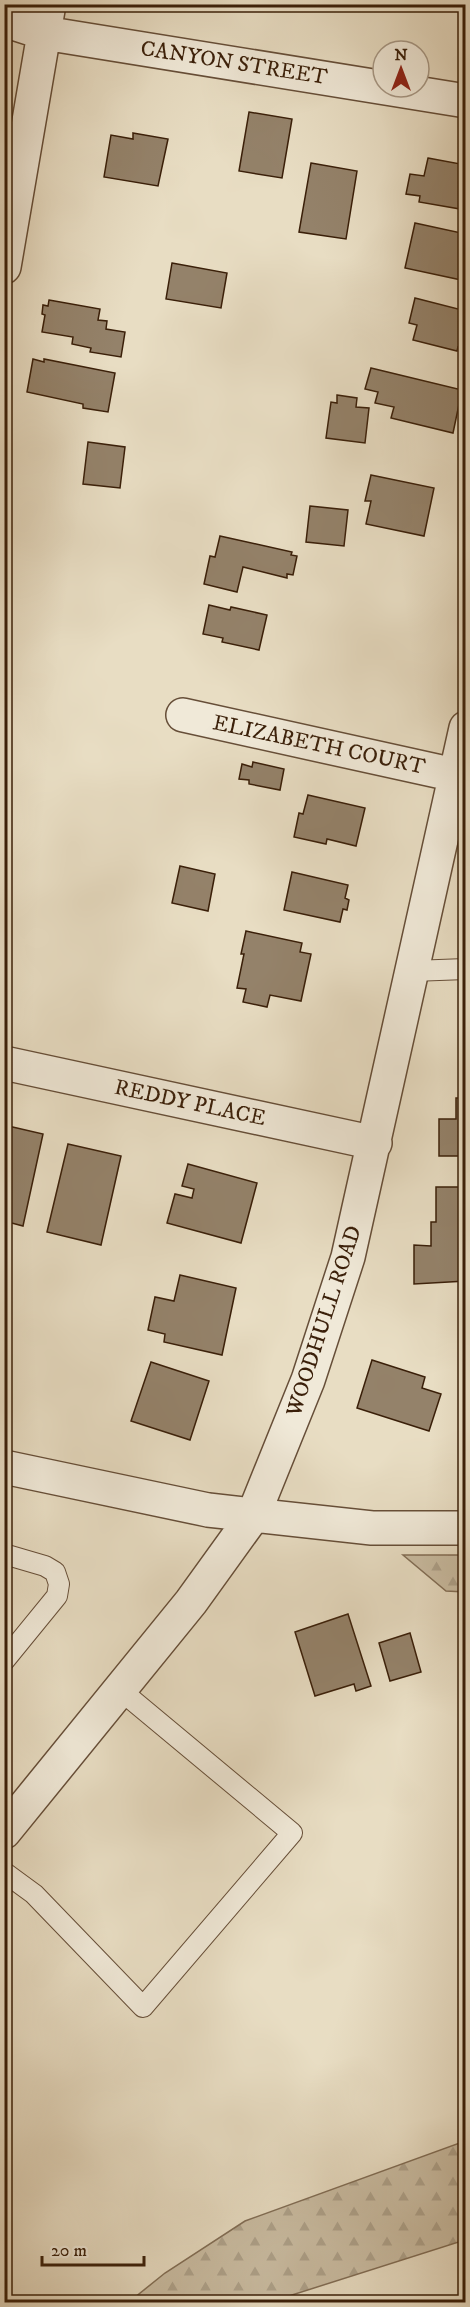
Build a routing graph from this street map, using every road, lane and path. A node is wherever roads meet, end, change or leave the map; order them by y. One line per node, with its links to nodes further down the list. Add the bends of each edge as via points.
1 (46, 19): 2 (street, CANYON STREET); 3 (street, CANYON STREET); 4 (street)
2 (4, 20)
3 (465, 101)
4 (4, 267)
5 (183, 715): 7 (street, ELIZABETH COURT)
6 (465, 728): 7 (street, WOODHULL ROAD)
7 (455, 775): 9 (street, WOODHULL ROAD)
8 (465, 969): 9 (lane)
9 (412, 971): 11 (street, WOODHULL ROAD)
10 (4, 1062): 11 (street, REDDY PLACE)
11 (375, 1143): 13 (street, WOODHULL ROAD, via 345,1269 308,1380)
12 (4, 1467): 13 (street)
13 (253, 1516): 14 (street, via 372,1528); 17 (street, WOODHULL ROAD, via 191,1602)
14 (465, 1528)
15 (4, 1554): 16 (lane, via 56,1572 59,1584 57,1596)
16 (4, 1661)
17 (119, 1689): 18 (street, WOODHULL ROAD); 19 (lane, via 292,1833 143,2007 34,1894)
18 (4, 1832)
19 (4, 1872)

